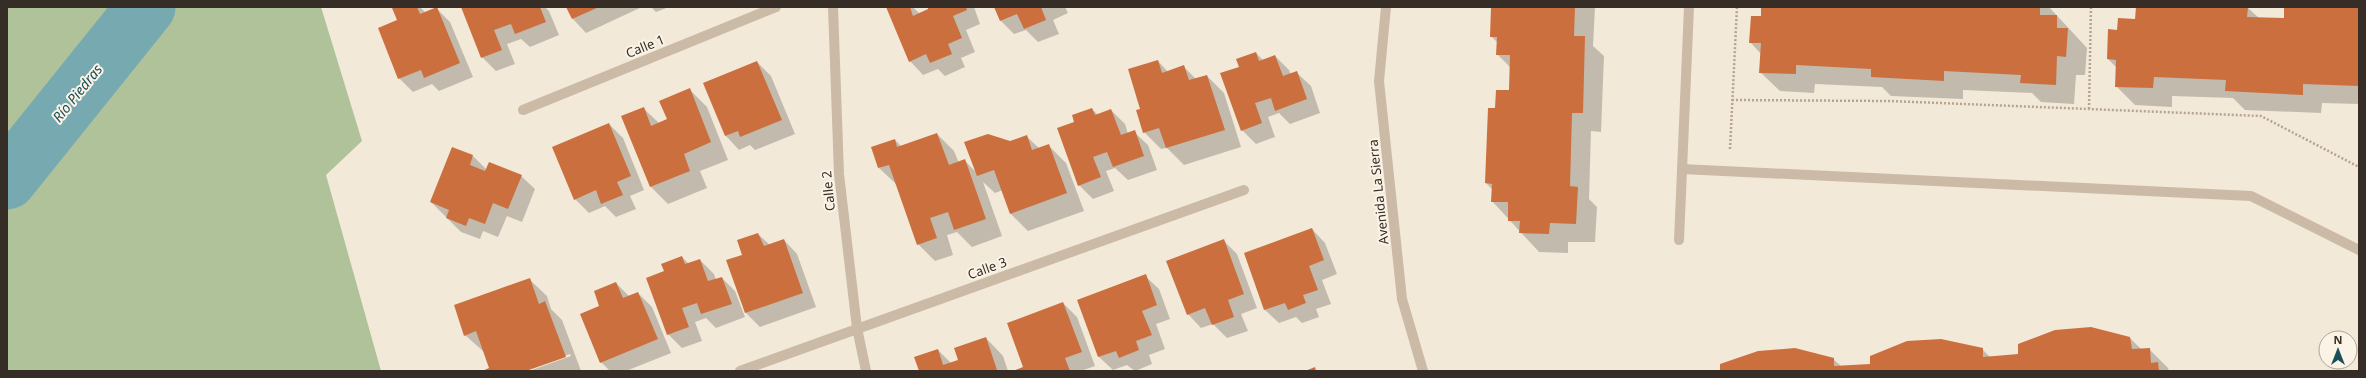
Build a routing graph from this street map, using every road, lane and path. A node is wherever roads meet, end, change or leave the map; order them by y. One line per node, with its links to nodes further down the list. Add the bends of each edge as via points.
1 (776, 7): 9 (street, Calle 1)
2 (833, 7): 16 (street, Calle 2, via 839,174)
3 (1386, 7): 19 (street, Avenida La Sierra, via 1379,81 1402,299)
4 (1689, 7): 11 (street)
5 (1737, 7): 7 (path)
6 (2091, 7): 8 (path)
7 (1732, 100): 8 (path, via 1890,101); 12 (path)
8 (2089, 109): 10 (path, via 2261,116)
9 (523, 110)
10 (2359, 167)
11 (1682, 169): 12 (street); 14 (street)
12 (1728, 171): 15 (street, via 2251,196)
13 (1244, 190): 16 (street, Calle 3)
14 (1679, 240)
15 (2359, 250)
16 (857, 328): 17 (street, Calle 3); 18 (street, Calle 2)
17 (740, 371)
18 (866, 371)
19 (1423, 371)

